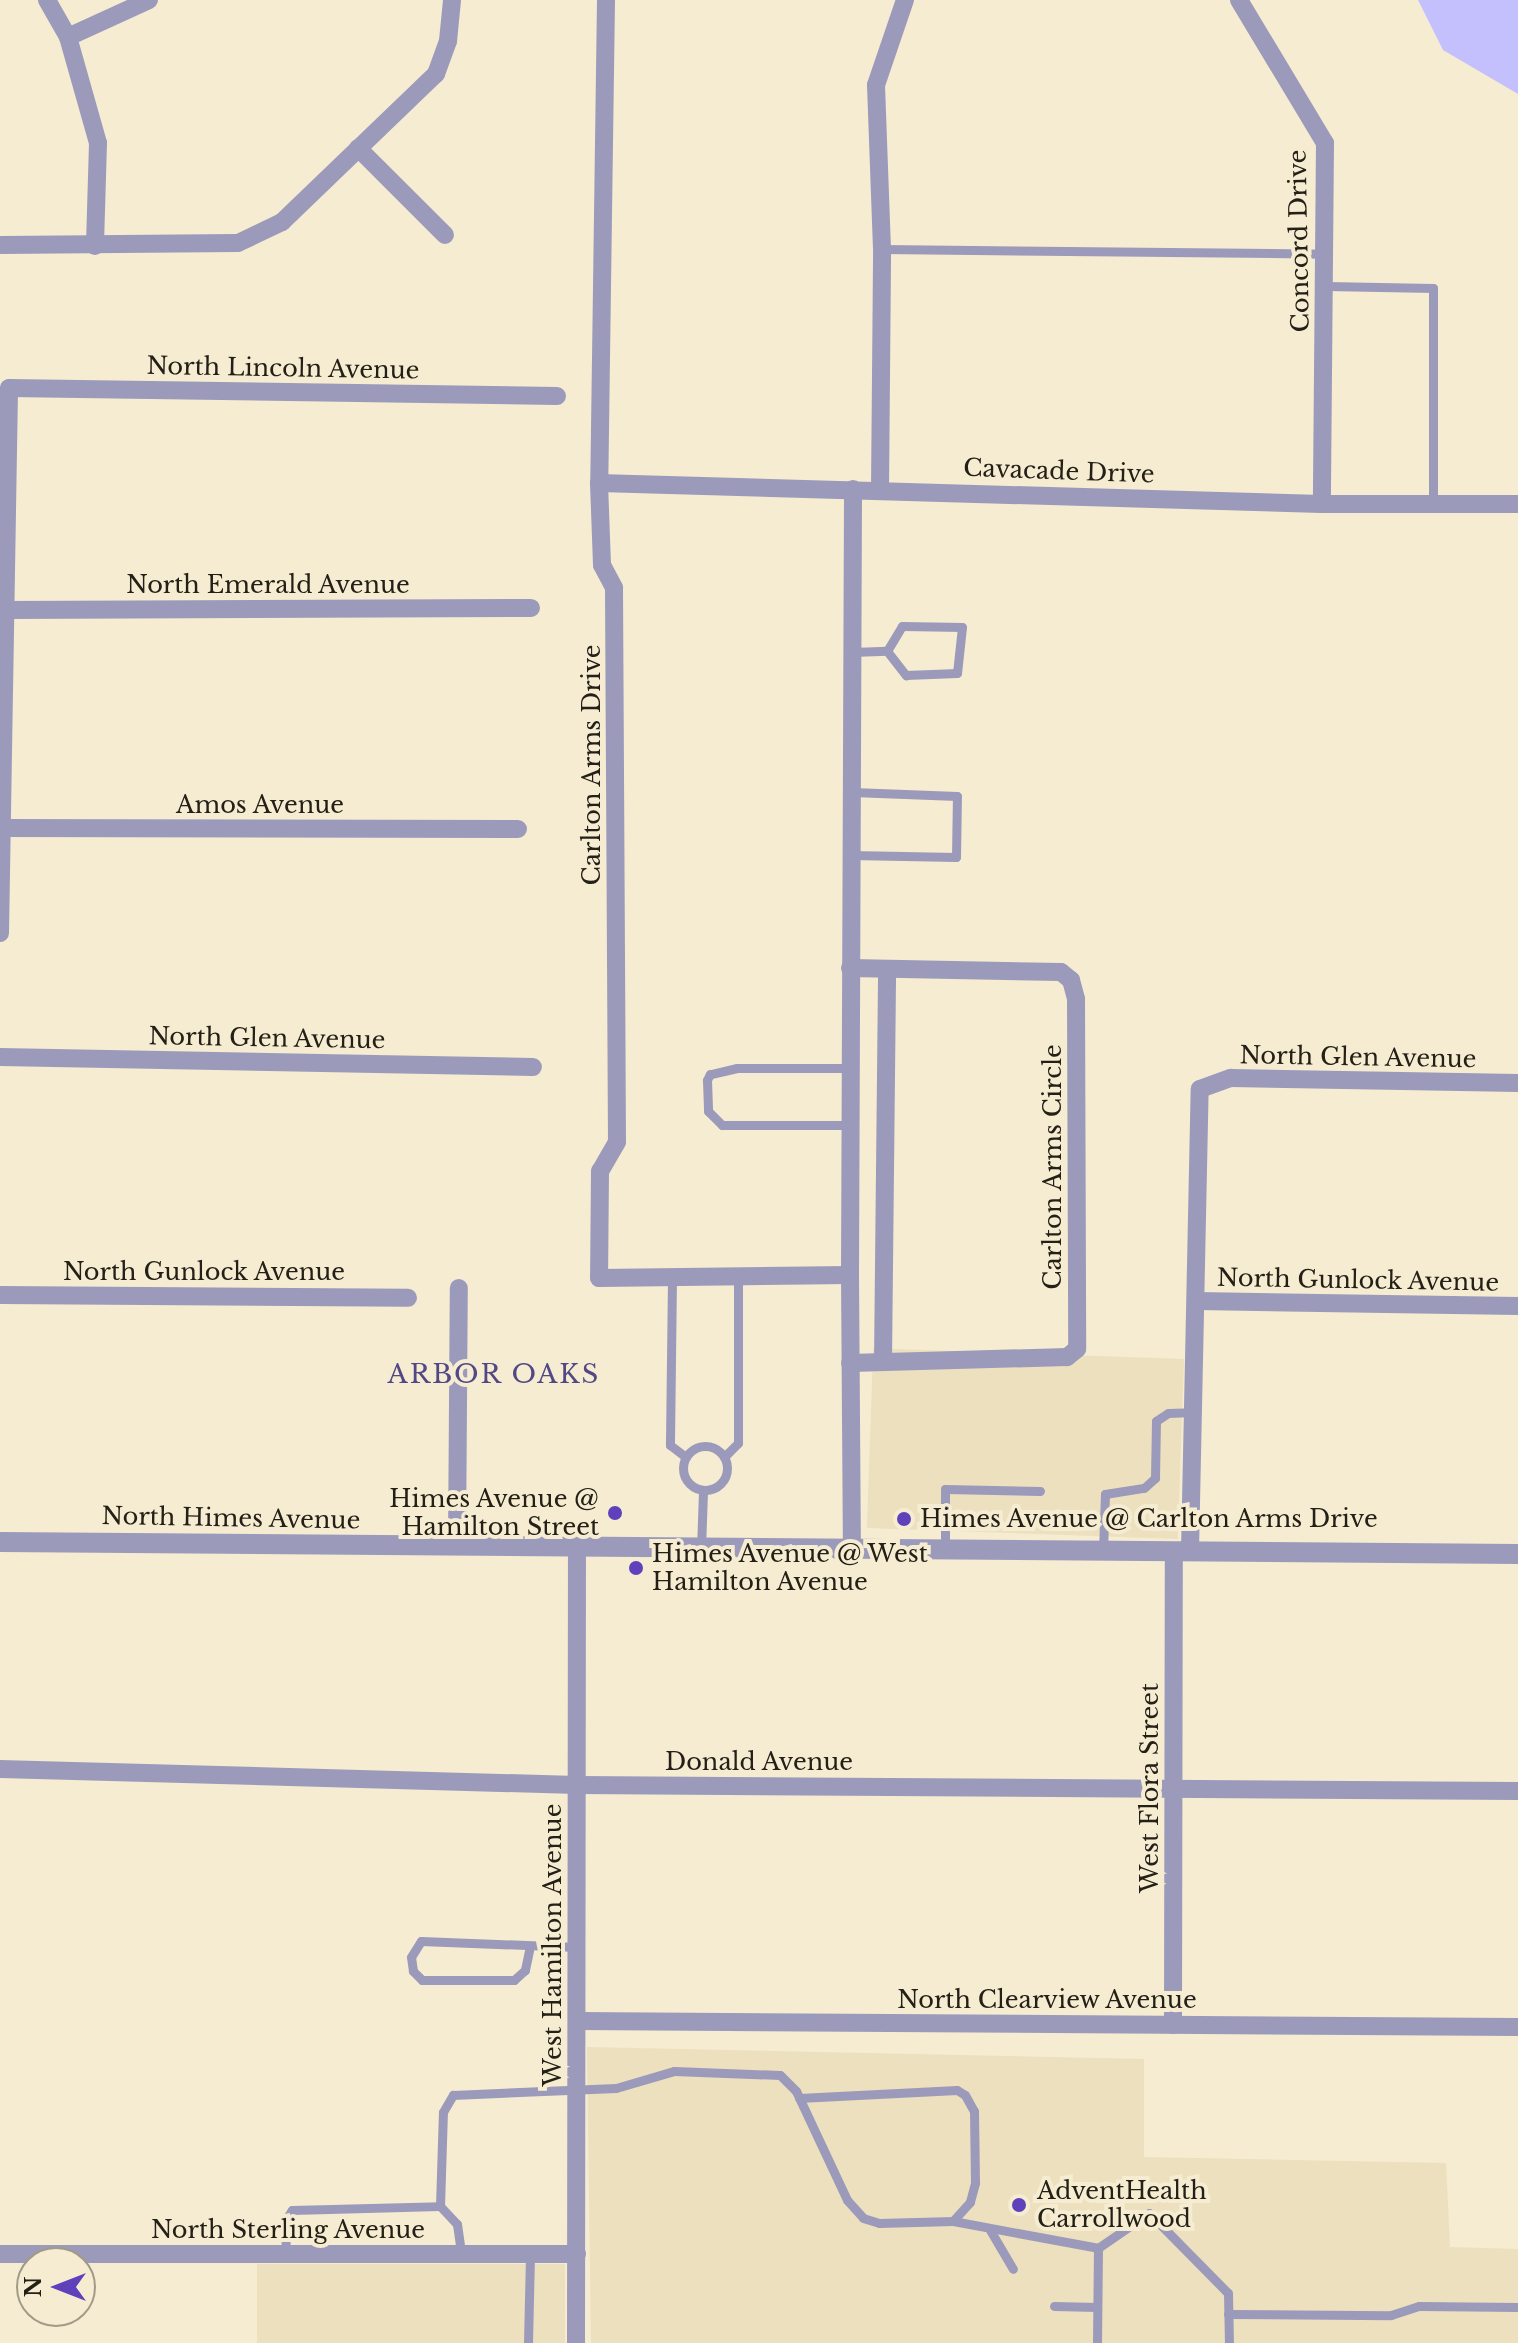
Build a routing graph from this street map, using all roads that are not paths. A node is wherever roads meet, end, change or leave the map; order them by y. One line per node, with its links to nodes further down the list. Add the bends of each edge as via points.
1 (47, 0): 7 (street)
2 (149, 0): 7 (street)
3 (452, 0): 8 (street, via 448,41 436,74)
4 (606, 0): 16 (street, Carlton Arms Drive)
5 (905, 0): 12 (street, via 876,85)
6 (1239, 0): 13 (street, Concord Drive, via 1325,143)
7 (68, 37): 11 (street, via 98,143)
8 (358, 148): 9 (street); 11 (street, via 282,222 238,243)
9 (445, 235)
10 (0, 245): 11 (street)
11 (95, 246)
12 (882, 249): 13 (lane); 18 (street)
13 (1326, 254): 14 (street, Concord Drive)
14 (1326, 286): 19 (lane, via 1433,288); 20 (street, Concord Drive)
15 (557, 396): 23 (street, North Lincoln Avenue, via 9,388)
16 (599, 483): 17 (street, Cavacade Drive); 40 (street, Carlton Arms Drive, via 602,565 615,603 617,1142 600,1171 599,1278)
17 (853, 489): 18 (street, Cavacade Drive); 25 (street)
18 (880, 490): 20 (street, Cavacade Drive)
19 (1433, 502): 20 (street, Cavacade Drive); 21 (street, Cavacade Drive)
20 (1322, 504)
21 (1518, 504)
22 (531, 608): 23 (street, North Emerald Avenue)
23 (6, 610): 27 (street)
24 (887, 651): 24 (lane, via 906,675 957,673 962,627 902,626); 25 (lane)
25 (852, 652): 26 (street)
26 (851, 792): 29 (street); 29 (lane, via 957,796 956,857)
27 (2, 828): 28 (street, Amos Avenue); 30 (street)
28 (518, 829)
29 (850, 855): 31 (street)
30 (0, 933)
31 (850, 968): 32 (street, Carlton Arms Circle); 35 (street)
32 (887, 969): 47 (street); 47 (street, Carlton Arms Circle, via 1061,972 1071,980 1076,999 1077,1349 1067,1357)
33 (0, 1057): 34 (street, North Glen Avenue)
34 (533, 1067)
35 (850, 1068): 38 (street); 38 (lane, via 737,1068 710,1074 707,1080 708,1111 722,1125)
36 (1518, 1083): 37 (street, North Glen Avenue, via 1231,1078)
37 (1200, 1089): 45 (street, West Flora Street)
38 (850, 1125): 39 (street)
39 (850, 1275): 41 (street, Carlton Arms Drive); 48 (street)
40 (672, 1278): 41 (street, Carlton Arms Drive); 50 (lane, via 670,1445)
41 (738, 1279): 51 (lane, via 738,1443)
42 (459, 1288): 55 (street)
43 (0, 1295): 44 (street, North Gunlock Avenue)
44 (408, 1298)
45 (1197, 1301): 46 (street, North Gunlock Avenue); 49 (street, West Flora Street)
46 (1518, 1306)
47 (883, 1362): 48 (street, Carlton Arms Circle)
48 (850, 1363): 58 (street)
49 (1193, 1412): 60 (lane, via 1168,1413 1156,1421 1155,1478 1144,1488 1105,1494); 61 (street, West Flora Street)
50 (686, 1457): 51 (lane, via 705,1446); 52 (lane, via 685,1478)
51 (724, 1457): 52 (lane, via 722,1483)
52 (703, 1491): 57 (lane)
53 (1040, 1491): 59 (lane, via 945,1489)
54 (0, 1542): 55 (street, North Himes Avenue)
55 (457, 1546): 56 (street, North Himes Avenue)
56 (577, 1548): 57 (street, North Himes Avenue); 64 (street, West Hamilton Avenue)
57 (701, 1549): 58 (street, North Himes Avenue)
58 (852, 1549): 59 (street, North Himes Avenue)
59 (945, 1550): 60 (street, North Himes Avenue)
60 (1103, 1551): 61 (street, North Himes Avenue)
61 (1182, 1551): 62 (street, North Himes Avenue); 65 (street, West Flora Street)
62 (1518, 1554)
63 (0, 1769): 64 (street, Donald Avenue)
64 (577, 1785): 65 (street, Donald Avenue); 68 (street, West Hamilton Avenue)
65 (1174, 1787): 66 (street, Donald Avenue); 70 (street, West Flora Street)
66 (1518, 1791)
67 (530, 1946): 67 (lane, via 421,1941 412,1965 422,1980 508,1981 525,1970); 68 (lane)
68 (577, 1947): 69 (street, West Hamilton Avenue)
69 (577, 2021): 70 (street, North Clearview Avenue); 72 (street, West Hamilton Avenue)
70 (1173, 2025): 71 (street, North Clearview Avenue)
71 (1518, 2027)
72 (577, 2092): 73 (lane, via 689,2072 780,2075); 74 (lane, via 453,2095 443,2112); 82 (street, West Hamilton Avenue)
73 (799, 2098): 75 (lane, via 847,2200 863,2218 879,2223); 75 (lane, via 957,2090 965,2095 974,2111 975,2183 970,2202)
74 (440, 2206): 79 (lane, via 292,2210 285,2221); 80 (lane, via 453,2214)
75 (953, 2221): 76 (lane)
76 (990, 2230): 77 (lane); 83 (lane)
77 (1098, 2248): 85 (lane); 87 (lane, via 1149,2213 1228,2293)
78 (0, 2254): 79 (street, North Sterling Avenue)
79 (286, 2254): 80 (street, North Sterling Avenue)
80 (461, 2254): 81 (street, North Sterling Avenue)
81 (530, 2254): 82 (street, North Sterling Avenue); 88 (lane)
82 (577, 2254): 89 (street, West Hamilton Avenue)
83 (1013, 2269)
84 (1054, 2306): 85 (lane)
85 (1097, 2307): 90 (lane)
86 (1518, 2307): 87 (lane, via 1419,2306 1391,2315)
87 (1228, 2314): 91 (lane)
88 (528, 2343)
89 (576, 2343)
90 (1097, 2343)
91 (1229, 2343)

